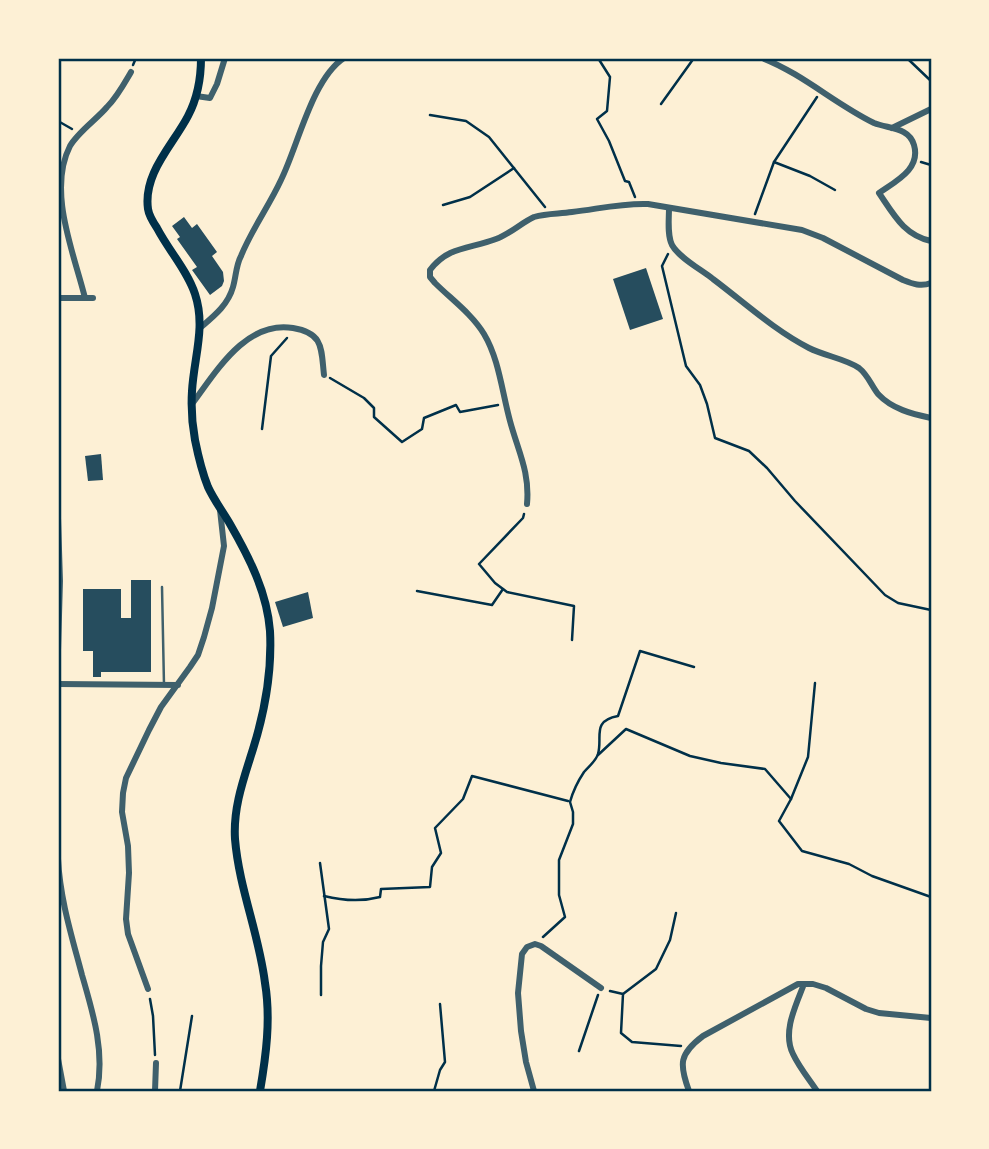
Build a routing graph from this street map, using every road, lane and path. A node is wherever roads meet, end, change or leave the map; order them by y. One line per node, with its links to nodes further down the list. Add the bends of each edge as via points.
1 (201, 58): 11 (main road)
2 (225, 58): 11 (street, via 210,98)
3 (344, 58): 30 (street, via 320,87 304,120 282,177 239,258 229,299)
4 (598, 58): 21 (path, via 610,77 607,111 597,119)
5 (694, 58): 12 (path)
6 (762, 58): 10 (street)
7 (899, 58): 9 (path, via 909,60)
8 (131, 72): 17 (street, via 108,106)
9 (931, 81)
10 (821, 92): 16 (street); 18 (path)
11 (197, 96): 30 (main road, via 158,162 148,210 189,278)
12 (661, 104)
13 (931, 109): 16 (street)
14 (430, 115): 19 (path, via 475,126)
15 (58, 121): 17 (path)
16 (890, 129): 26 (street, via 909,135 916,154 914,165 879,193 896,219 913,235)
17 (80, 135): 29 (street, via 66,158 61,202 89,298)
18 (775, 162): 20 (path); 25 (path)
19 (514, 168): 22 (path, via 470,197); 24 (path)
20 (835, 190)
21 (638, 204): 23 (street); 24 (street)
22 (443, 205)
23 (668, 208): 25 (street); 27 (street)
24 (550, 214): 33 (street, via 499,238 456,250 429,270 435,284 483,333)
25 (751, 222): 28 (street, via 802,230 903,280)
26 (931, 242)
27 (672, 245): 35 (street, via 773,326 808,348 859,368 894,406); 43 (path, via 662,266 685,366 700,385 715,438 749,451 885,595 898,603)
28 (931, 283)
29 (58, 298)
30 (200, 327): 34 (main road)
31 (296, 328): 32 (street, via 317,337); 34 (street, via 281,326 247,339); 36 (path, via 271,356)
32 (324, 375): 33 (path, via 364,398 374,408 374,417 402,442 422,429 424,418 456,405 460,412)
33 (506, 403): 37 (street, via 527,475)
34 (192, 404): 38 (main road, via 201,464)
35 (931, 418)
36 (262, 429)
37 (527, 504): 41 (path, via 523,518 479,564)
38 (220, 508): 50 (street, via 224,545 212,608 198,655); 79 (main road, via 249,557 270,629 265,699 235,817 241,881 266,984 267,1034)
39 (58, 518): 45 (street)
40 (162, 587): 49 (lane)
41 (503, 589): 42 (path, via 492,605); 44 (path, via 574,606)
42 (417, 591)
43 (931, 610)
44 (572, 640)
45 (58, 650)
46 (694, 667): 53 (path, via 640,651 618,716 610,717 598,733)
47 (815, 683): 54 (path, via 807,757)
48 (58, 684): 49 (street)
49 (164, 685): 50 (street)
50 (178, 685): 64 (street, via 149,730 123,793 129,873 126,919)
51 (58, 737): 52 (street)
52 (58, 750)
53 (598, 755): 54 (path, via 626,729 690,756 765,769); 55 (path)
54 (791, 799): 59 (path, via 779,821 803,851)
55 (570, 802): 58 (path, via 472,776 463,799 435,828 441,853 432,867 430,887 381,888 380,897 366,901); 61 (path, via 573,824 559,859 559,895 565,917)
56 (58, 859): 76 (street, via 68,926 100,1044)
57 (320, 863): 58 (path)
58 (324, 896): 66 (path, via 329,929 323,942)
59 (931, 897)
60 (676, 914): 65 (path, via 656,969)
61 (535, 944): 63 (street); 81 (street, via 522,954 518,993)
62 (804, 984): 69 (street, via 826,988 879,1013); 70 (street); 83 (street, via 792,1013 789,1042)
63 (601, 988): 65 (path); 71 (path)
64 (148, 989): 73 (path)
65 (623, 994): 70 (path, via 621,1033 632,1042)
66 (321, 995)
67 (440, 1004): 80 (path, via 445,1062)
68 (192, 1016): 78 (path)
69 (931, 1018)
70 (690, 1046): 82 (street, via 683,1062)
71 (579, 1051)
72 (58, 1059): 74 (street)
73 (156, 1063): 77 (street)
74 (60, 1078): 75 (street)
75 (64, 1091)
76 (97, 1091)
77 (155, 1091)
78 (180, 1091)
79 (260, 1091)
80 (434, 1091)
81 (534, 1091)
82 (689, 1091)
83 (817, 1091)

